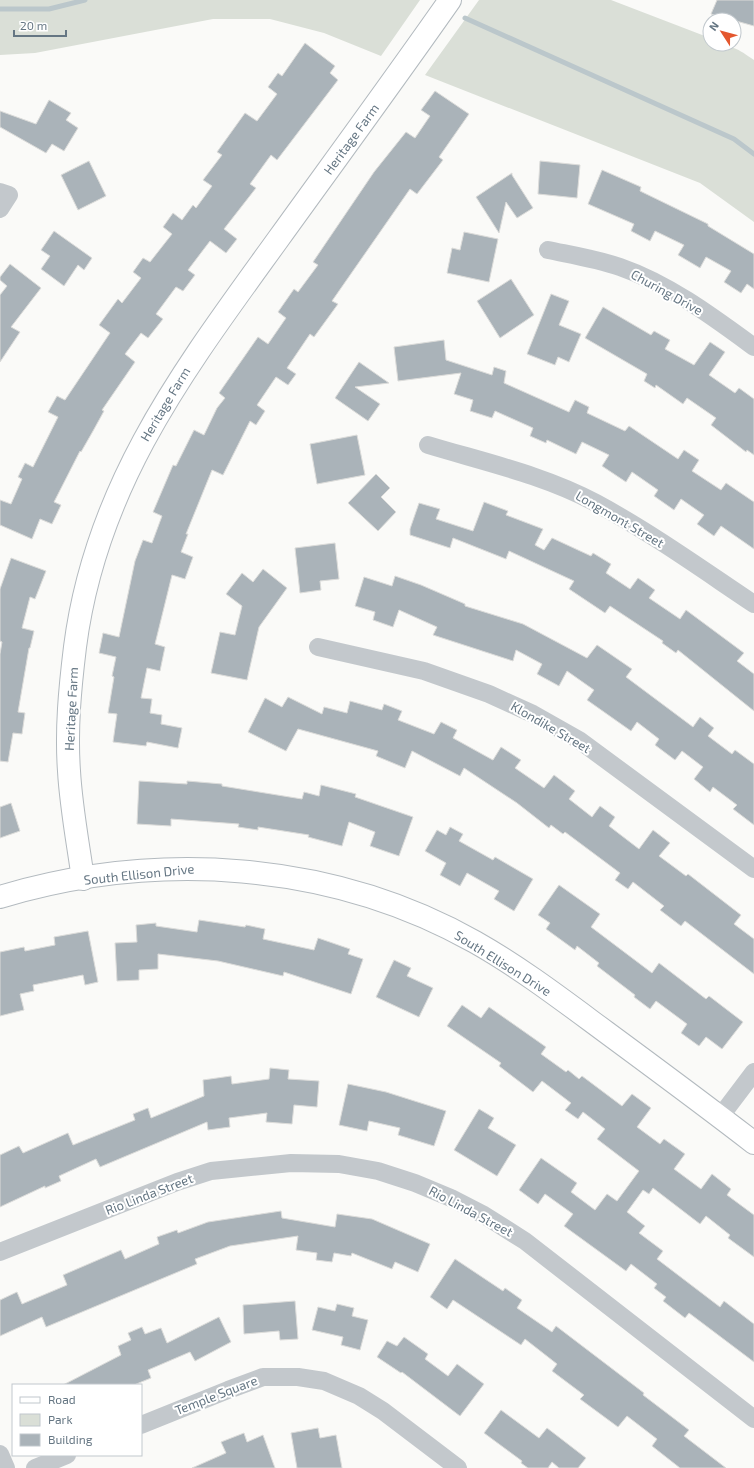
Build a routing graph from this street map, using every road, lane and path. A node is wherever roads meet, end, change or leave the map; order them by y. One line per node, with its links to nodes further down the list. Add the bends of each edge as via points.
1 (450, 0): 8 (street, Heritage Farm, via 194,356 158,412 122,481 104,527 82,604 71,684 68,726 69,772)
2 (548, 250): 3 (street, Churing Drive, via 621,268 663,287)
3 (754, 347)
4 (428, 446): 5 (street, Longmont Street, via 532,477 596,503)
5 (754, 604)
6 (318, 647): 7 (street, Klondike Street, via 424,672 489,694 533,714 579,740)
7 (754, 869)
8 (83, 879): 9 (street, South Ellison Drive, via 45,885); 11 (street, South Ellison Drive, via 147,871 202,868 295,877 374,898 429,919 481,946 543,986)
9 (0, 897)
10 (754, 1072): 11 (street)
11 (720, 1117): 12 (street, South Ellison Drive)
12 (754, 1143)
13 (0, 1252): 14 (street, Rio Linda Street, via 211,1171 291,1162 339,1164 378,1171 415,1182 451,1198 525,1241)
14 (754, 1420)
15 (142, 1425): 20 (street, Temple Square, via 263,1377 298,1377 324,1381 360,1396)
16 (0, 1454): 18 (street)
17 (65, 1456): 19 (street)
18 (6, 1468)
19 (35, 1468)
20 (458, 1468)

